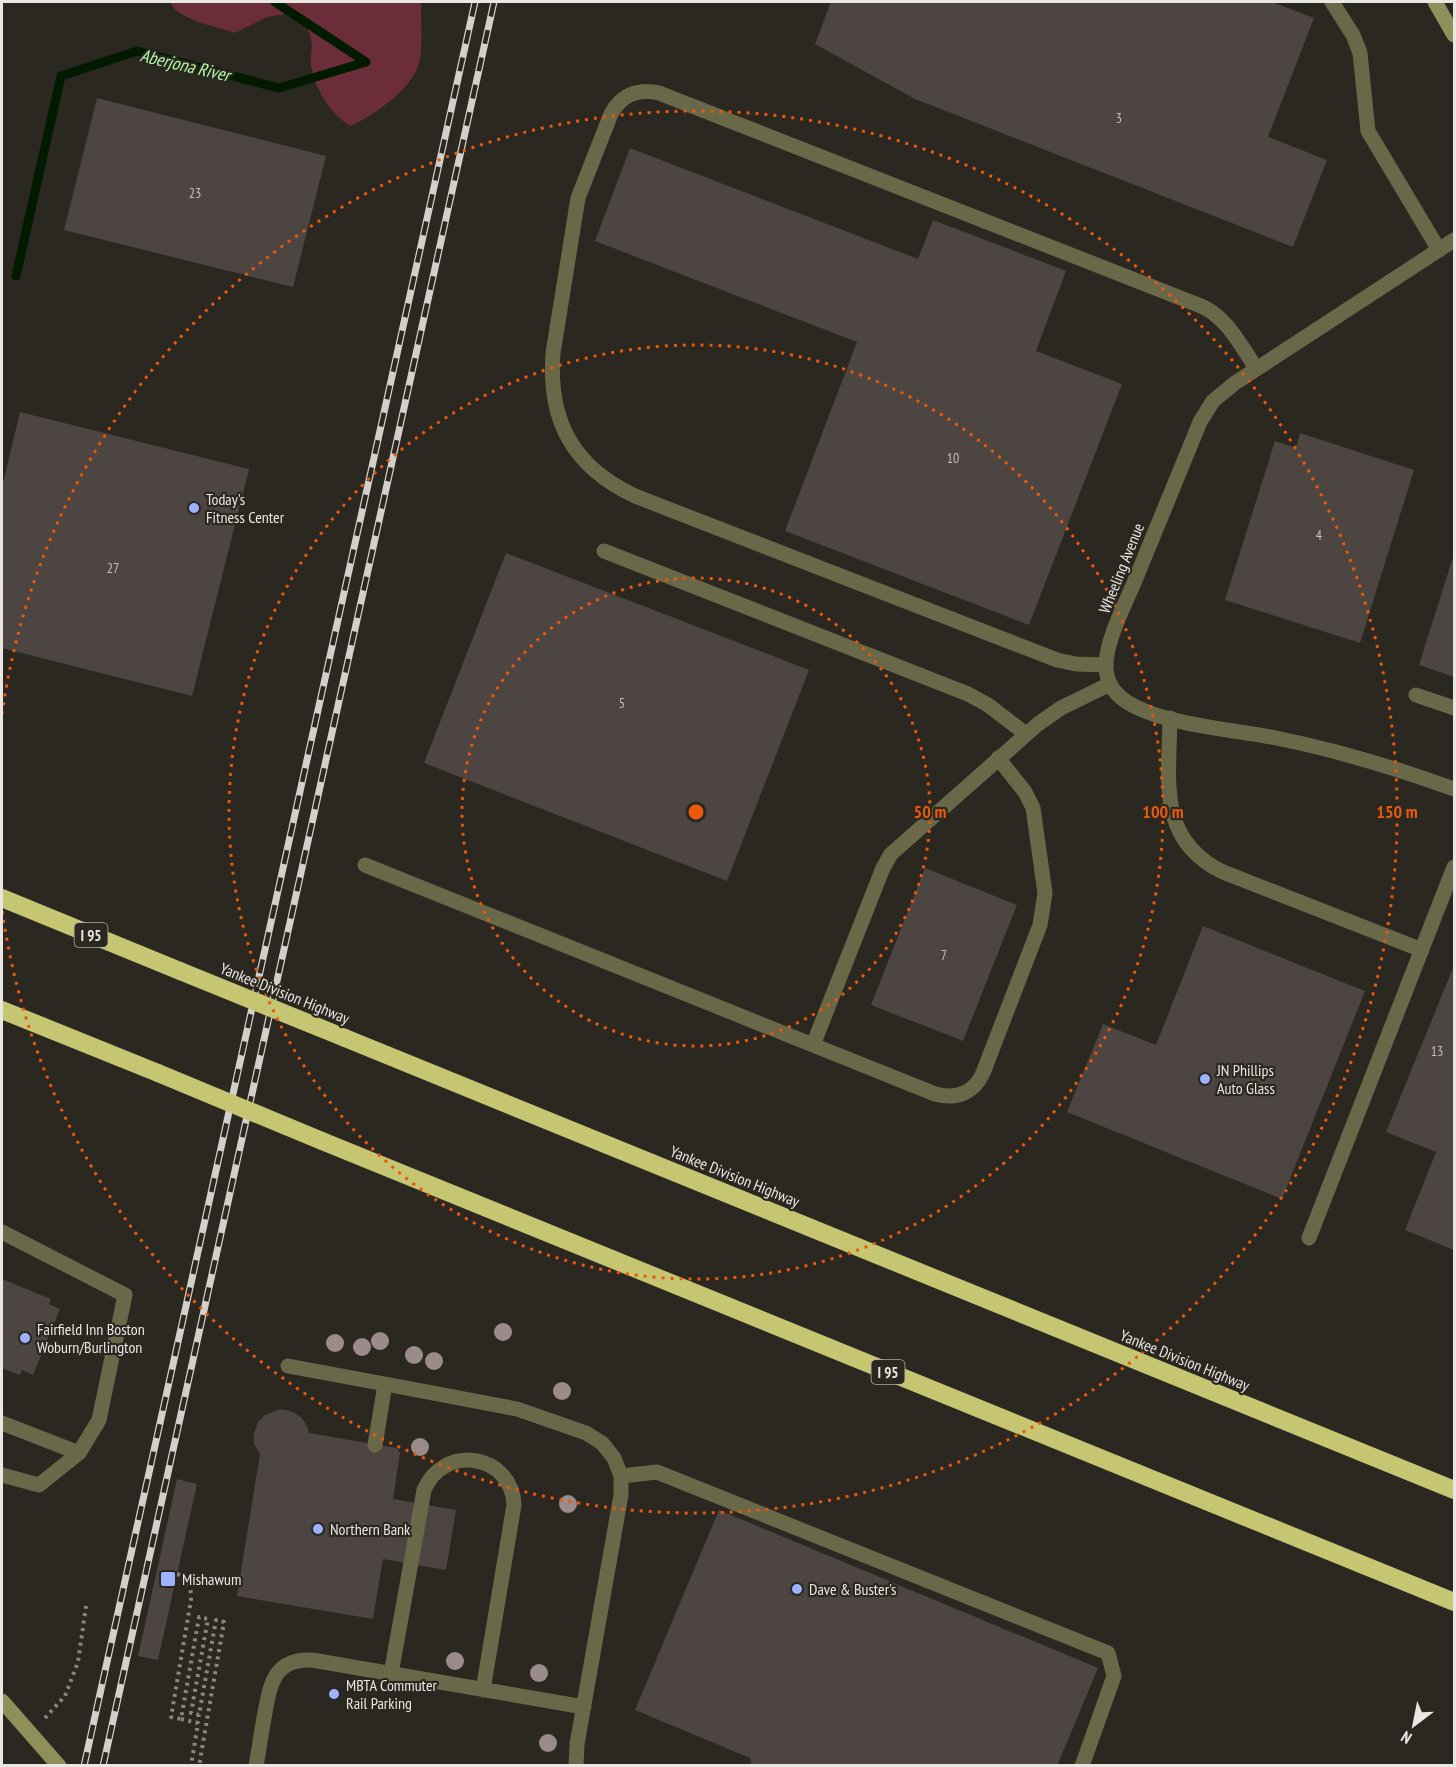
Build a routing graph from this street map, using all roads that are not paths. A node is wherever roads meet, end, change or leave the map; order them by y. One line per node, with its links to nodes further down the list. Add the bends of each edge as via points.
1 (1332, 2): 5 (street, via 1360,53 1366,125 1371,137)
2 (1435, 2): 3 (main road)
3 (1455, 35)
4 (1455, 240): 5 (street, Wheeling Avenue)
5 (1439, 250): 6 (street, Wheeling Avenue)
6 (1256, 368): 8 (street, Wheeling Avenue, via 1213,401 1200,422 1127,599); 8 (street, via 1218,316 1207,308 659,93 631,93 611,114 578,198 551,375 559,419 581,458 615,487 635,496 1057,660)
7 (604, 550): 13 (street, via 968,694)
8 (1106, 665): 9 (street, Wheeling Avenue)
9 (1110, 684): 12 (street, via 1132,705); 13 (street, via 1049,715)
10 (1416, 695): 11 (street)
11 (1455, 708)
12 (1170, 718): 15 (street, via 1341,753); 19 (street, via 1171,807 1180,835 1198,857 1223,873)
13 (1026, 734): 14 (street)
14 (998, 758): 21 (street, via 891,854); 21 (street, via 1025,792 1032,808 1045,904 980,1079 964,1094 942,1096)
15 (1455, 789)
16 (365, 865): 21 (street)
17 (1455, 867): 19 (street)
18 (2, 898): 31 (highway, Yankee Division Highway / I 95, bridge)
19 (1422, 950): 23 (street)
20 (2, 1010): 32 (highway, I 95, bridge)
21 (813, 1045)
22 (2, 1232): 28 (street, via 125,1295 99,1420)
23 (1309, 1238)
24 (288, 1366): 25 (street)
25 (385, 1384): 27 (street); 30 (street, via 517,1408 586,1433 609,1450)
26 (2, 1424): 28 (street)
27 (375, 1445)
28 (79, 1454): 29 (street, via 39,1485)
29 (2, 1475)
30 (621, 1476): 36 (street, via 621,1496); 40 (street, via 657,1472 1108,1653 1114,1676)
31 (1455, 1490)
32 (1455, 1602)
33 (391, 1674): 34 (street); 34 (street, via 424,1490 445,1466 463,1460 478,1461 505,1478 514,1505); 38 (street, via 312,1660 284,1666 269,1691)
34 (483, 1690): 36 (street)
35 (2, 1701): 37 (main road)
36 (584, 1707): 39 (street)
37 (54, 1760)
38 (256, 1766)
39 (576, 1766)
40 (1082, 1766)

